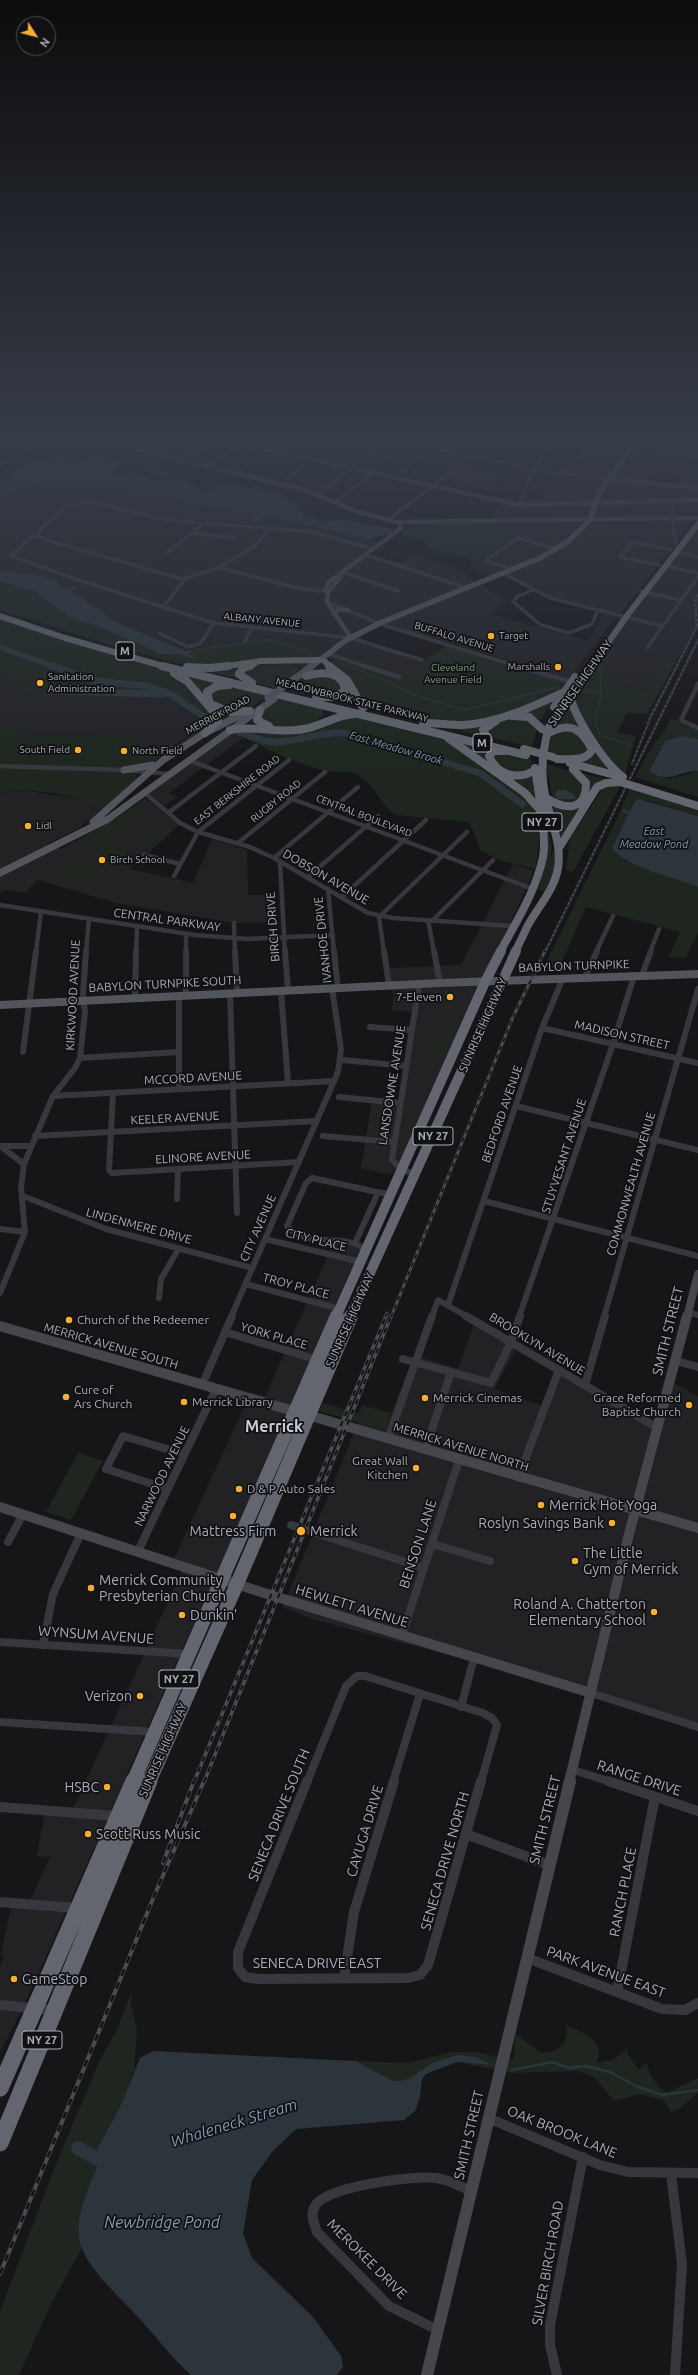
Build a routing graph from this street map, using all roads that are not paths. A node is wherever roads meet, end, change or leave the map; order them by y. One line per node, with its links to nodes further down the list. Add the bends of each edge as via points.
1 (14, 553): 27 (street, ALBANY AVENUE, via 11,556)
2 (92, 553): 19 (street, via 166,576)
3 (244, 553): 12 (street)
4 (370, 553): 10 (street)
5 (497, 553): 14 (street, via 485,561)
6 (548, 553): 14 (main road, MERRICK ROAD)
7 (624, 553): 13 (street, via 620,557)
8 (672, 553): 13 (highway, SUNRISE HIGHWAY / NY 27)
9 (687, 553): 11 (street)
10 (367, 555): 15 (street); 20 (street)
11 (698, 557)
12 (218, 566): 19 (street); 23 (street, via 297,588)
13 (662, 566): 17 (street); 24 (highway, SUNRISE HIGHWAY / NY 27)
14 (512, 569): 16 (main road, MERRICK ROAD)
15 (344, 572): 22 (street); 23 (street)
16 (502, 573): 20 (main road, MERRICK ROAD); 21 (street)
17 (698, 573)
18 (698, 577): 25 (street)
19 (185, 578): 27 (street)
20 (467, 588): 35 (main road, MERRICK ROAD)
21 (533, 590): 29 (street, via 550,598); 29 (street, via 518,596 513,602 541,625 568,633 592,624)
22 (398, 591)
23 (328, 592): 26 (street)
24 (643, 592): 25 (street); 33 (highway, SUNRISE HIGHWAY / NY 27)
25 (681, 600): 36 (street)
26 (327, 602): 28 (street, BUFFALO AVENUE); 31 (street)
27 (161, 606): 34 (street, ALBANY AVENUE)
28 (348, 610): 31 (street); 35 (street, BUFFALO AVENUE)
29 (598, 610): 33 (street)
30 (0, 611): 46 (highway, MEADOWBROOK STATE PARKWAY / M, via 73,636)
31 (333, 613): 39 (street, via 344,635)
32 (0, 616): 45 (highway, MEADOWBROOK STATE PARKWAY / M)
33 (623, 616): 36 (street); 49 (highway, SUNRISE HIGHWAY / NY 27)
34 (214, 623): 37 (street, ALBANY AVENUE); 38 (street, via 200,644 186,646)
35 (380, 623): 39 (main road, MERRICK ROAD); 49 (street, BUFFALO AVENUE)
36 (662, 626): 41 (street)
37 (252, 627): 39 (street, ALBANY AVENUE); 40 (street)
38 (159, 633)
39 (351, 638): 42 (main road, MERRICK ROAD, via 348,644); 43 (main road, MERRICK ROAD); 44 (street, ALBANY AVENUE)
40 (245, 641)
41 (647, 648)
42 (332, 656): 43 (main road, MERRICK ROAD); 48 (street)
43 (322, 660): 46 (highway, via 261,661 202,668); 47 (main road, MERRICK ROAD); 57 (highway, via 347,680)
44 (422, 660)
45 (161, 666): 51 (highway, MEADOWBROOK STATE PARKWAY / M); 63 (highway, via 187,682 215,713 218,721)
46 (184, 667): 51 (highway, MEADOWBROOK STATE PARKWAY / M)
47 (304, 675): 51 (highway, via 300,667 293,664 251,665 243,668 239,674); 53 (highway, via 332,674 342,681 346,688 344,693 334,697); 54 (main road, MERRICK ROAD)
48 (399, 677)
49 (575, 683): 52 (highway, SUNRISE HIGHWAY / NY 27)
50 (698, 684): 59 (street, via 682,719)
51 (252, 686): 53 (highway, MEADOWBROOK STATE PARKWAY / M); 56 (highway, via 221,685 212,688 207,694 208,699 221,711)
52 (566, 694): 58 (highway, via 480,722 454,725); 61 (highway, SUNRISE HIGHWAY / NY 27); 82 (highway, via 573,710)
53 (303, 697): 55 (highway, via 321,706 324,716 304,726 273,727 257,720); 57 (highway, MEADOWBROOK STATE PARKWAY / M)
54 (271, 699): 55 (main road, MERRICK ROAD); 56 (main road, MERRICK ROAD)
55 (260, 710): 60 (main road, MERRICK ROAD)
56 (250, 711): 63 (main road, MERRICK ROAD)
57 (362, 711): 58 (highway, MEADOWBROOK STATE PARKWAY / M); 60 (highway, via 297,730 251,727); 62 (highway, MEADOWBROOK STATE PARKWAY / M)
58 (423, 723): 66 (highway, MEADOWBROOK STATE PARKWAY / M)
59 (698, 728)
60 (230, 730): 64 (main road, MERRICK ROAD)
61 (544, 731): 66 (highway, via 533,718 513,716 485,726 483,732); 71 (highway, via 562,727 574,728 583,734 592,750 583,758); 77 (highway, SUNRISE HIGHWAY / NY 27, via 536,748); 89 (highway, SUNRISE HIGHWAY / NY 27, via 542,763)
62 (437, 732): 68 (highway, MEADOWBROOK STATE PARKWAY / M); 94 (highway, via 525,793)
63 (205, 733): 64 (main road, via 202,735 205,740); 65 (main road, MERRICK ROAD)
64 (218, 738): 70 (main road, MERRICK ROAD)
65 (192, 740): 70 (main road, via 204,742 203,747); 72 (main road, MERRICK ROAD)
66 (489, 740): 69 (highway, MEADOWBROOK STATE PARKWAY / M)
67 (256, 746): 78 (street)
68 (512, 752): 69 (highway, MEADOWBROOK STATE PARKWAY / M); 77 (highway, via 494,752 489,758 498,768 512,776 527,776)
69 (525, 752): 71 (highway, MEADOWBROOK STATE PARKWAY / M)
70 (190, 758): 78 (street, CENTRAL BOULEVARD); 81 (main road, MERRICK ROAD)
71 (554, 759): 75 (highway, MEADOWBROOK STATE PARKWAY / M); 82 (highway, MEADOWBROOK STATE PARKWAY / M)
72 (163, 760): 76 (main road, via 145,767); 80 (main road, MERRICK ROAD)
73 (289, 760): 85 (street, EAST BERKSHIRE ROAD)
74 (0, 766): 76 (street)
75 (573, 769): 82 (highway, MEADOWBROOK STATE PARKWAY / M); 89 (highway, via 586,783 586,792 578,804 562,807)
76 (124, 770): 80 (street); 83 (main road, via 136,773)
77 (535, 770): 94 (highway, SUNRISE HIGHWAY / NY 27)
78 (222, 772): 85 (street, CENTRAL BOULEVARD); 96 (street)
79 (325, 772): 90 (street, RUGBY ROAD)
80 (146, 773): 81 (street); 83 (main road, MERRICK ROAD)
81 (169, 774): 87 (main road, MERRICK ROAD)
82 (622, 780): 84 (highway, MEADOWBROOK STATE PARKWAY / M, bridge); 105 (highway, via 606,782 597,788)
83 (138, 782): 88 (main road, MERRICK ROAD)
84 (638, 784): 91 (highway, MEADOWBROOK STATE PARKWAY / M); 93 (highway, MEADOWBROOK STATE PARKWAY / M)
85 (257, 786): 90 (street, CENTRAL BOULEVARD); 101 (street, EAST BERKSHIRE ROAD)
86 (358, 787): 95 (street)
87 (145, 793): 92 (main road, MERRICK ROAD); 96 (street, DOBSON AVENUE)
88 (120, 798): 92 (main road); 100 (main road, MERRICK ROAD)
89 (546, 798): 105 (highway, SUNRISE HIGHWAY / NY 27)
90 (292, 799): 95 (street, CENTRAL BOULEVARD); 104 (street, RUGBY ROAD)
91 (698, 800)
92 (131, 803): 100 (main road, MERRICK ROAD, via 108,819)
93 (698, 806)
94 (541, 811): 117 (highway, SUNRISE HIGHWAY / NY 27, via 543,857)
95 (328, 812): 99 (street, CENTRAL BOULEVARD); 108 (street)
96 (168, 813): 101 (street, DOBSON AVENUE)
97 (378, 816): 99 (street)
98 (426, 820): 103 (street)
99 (366, 826): 103 (street, CENTRAL BOULEVARD); 115 (street)
100 (80, 831): 113 (main road, MERRICK ROAD)
101 (198, 832): 104 (street, DOBSON AVENUE); 111 (street, EAST BERKSHIRE ROAD)
102 (467, 832): 107 (street)
103 (404, 841): 107 (street, CENTRAL BOULEVARD); 118 (street)
104 (238, 843): 108 (street, DOBSON AVENUE)
105 (560, 848): 120 (highway, SUNRISE HIGHWAY / NY 27, via 558,869)
106 (144, 855): 111 (street)
107 (443, 855): 112 (street, CENTRAL BOULEVARD); 123 (street)
108 (274, 858): 110 (street, DOBSON AVENUE)
109 (493, 860): 112 (street)
110 (280, 863): 115 (street, DOBSON AVENUE); 133 (street, BIRCH DRIVE)
111 (180, 864): 114 (street, EAST BERKSHIRE ROAD)
112 (483, 870): 117 (street, CENTRAL BOULEVARD); 125 (street)
113 (0, 872)
114 (174, 876)
115 (307, 878): 116 (street, DOBSON AVENUE)
116 (328, 889): 118 (street, DOBSON AVENUE); 131 (street, IVANHOE DRIVE)
117 (533, 889): 120 (highway, via 540,893); 128 (highway, SUNRISE HIGHWAY / NY 27)
118 (342, 897): 123 (street, DOBSON AVENUE)
119 (0, 905): 121 (street, CENTRAL PARKWAY)
120 (540, 906): 138 (highway, SUNRISE HIGHWAY / NY 27)
121 (41, 911): 124 (street, CENTRAL PARKWAY); 150 (street)
122 (613, 916): 136 (street)
123 (379, 917): 125 (street, DOBSON AVENUE); 142 (street)
124 (89, 919): 127 (street, CENTRAL PARKWAY); 149 (street, KIRKWOOD AVENUE)
125 (430, 920): 128 (street, DOBSON AVENUE); 140 (street)
126 (234, 923): 132 (street)
127 (137, 926): 130 (street, CENTRAL PARKWAY); 148 (street)
128 (513, 926): 139 (highway, SUNRISE HIGHWAY / NY 27)
129 (659, 929): 135 (street, STUYVESANT AVENUE)
130 (186, 934): 132 (street, CENTRAL PARKWAY); 147 (street)
131 (333, 935): 133 (street, CENTRAL PARKWAY); 143 (street, IVANHOE DRIVE)
132 (235, 938): 133 (street, CENTRAL PARKWAY); 146 (street)
133 (284, 938): 145 (street, BIRCH DRIVE)
134 (698, 974): 135 (main road, BABYLON TURNPIKE)
135 (638, 976): 136 (main road, BABYLON TURNPIKE); 155 (street, STUYVESANT AVENUE)
136 (585, 977): 137 (main road, BABYLON TURNPIKE)
137 (563, 978): 138 (main road, BABYLON TURNPIKE); 153 (street, BEDFORD AVENUE)
138 (503, 981): 139 (main road, BABYLON TURNPIKE); 188 (highway, SUNRISE HIGHWAY / NY 27)
139 (485, 982): 140 (main road, BABYLON TURNPIKE); 187 (highway, SUNRISE HIGHWAY / NY 27)
140 (440, 983): 141 (main road, BABYLON TURNPIKE)
141 (419, 984): 142 (main road, BABYLON TURNPIKE); 154 (street, LANSDOWNE AVENUE)
142 (389, 985): 143 (main road, BABYLON TURNPIKE)
143 (335, 988): 145 (main road, BABYLON TURNPIKE SOUTH); 160 (street, IVANHOE DRIVE)
144 (698, 989): 159 (street, COMMONWEALTH AVENUE)
145 (284, 990): 146 (main road, BABYLON TURNPIKE SOUTH); 164 (street, BIRCH DRIVE)
146 (234, 993): 147 (main road, BABYLON TURNPIKE SOUTH); 165 (street)
147 (182, 996): 148 (main road, BABYLON TURNPIKE SOUTH); 157 (street)
148 (135, 998): 149 (main road, BABYLON TURNPIKE SOUTH)
149 (84, 1000): 150 (main road, BABYLON TURNPIKE SOUTH); 158 (street, KIRKWOOD AVENUE)
150 (30, 1003): 151 (main road, BABYLON TURNPIKE SOUTH); 156 (street)
151 (0, 1005)
152 (370, 1027): 154 (street)
153 (542, 1028): 155 (street, MADISON STREET); 171 (street, BEDFORD AVENUE)
154 (412, 1030): 162 (street, LANSDOWNE AVENUE)
155 (613, 1044): 159 (street, MADISON STREET); 173 (street, STUYVESANT AVENUE)
156 (23, 1052)
157 (179, 1052): 158 (street); 166 (street)
158 (80, 1058): 168 (street, KIRKWOOD AVENUE)
159 (678, 1059): 161 (street, MADISON STREET); 178 (street, COMMONWEALTH AVENUE)
160 (342, 1060): 162 (street); 163 (street, CITY AVENUE, via 340,1072)
161 (698, 1063)
162 (406, 1066): 170 (street, LANSDOWNE AVENUE)
163 (334, 1081): 164 (street, MCCORD AVENUE); 172 (street, CITY AVENUE)
164 (288, 1083): 165 (street, MCCORD AVENUE)
165 (234, 1086): 166 (street, MCCORD AVENUE); 174 (street)
166 (179, 1089): 167 (street, MCCORD AVENUE)
167 (113, 1093): 168 (street, MCCORD AVENUE); 175 (street)
168 (53, 1096): 176 (street, KIRKWOOD AVENUE)
169 (339, 1097): 170 (street)
170 (400, 1103): 179 (street, LANSDOWNE AVENUE)
171 (516, 1106): 173 (street); 193 (street, BEDFORD AVENUE)
172 (316, 1121): 174 (street, KEELER AVENUE); 183 (street, CITY AVENUE)
173 (586, 1123): 178 (street); 195 (street, STUYVESANT AVENUE)
174 (235, 1125): 175 (street, KEELER AVENUE); 185 (street)
175 (111, 1132): 176 (street, KEELER AVENUE); 186 (street, ELINORE AVENUE, via 109,1170 112,1173)
176 (35, 1136): 181 (street, KIRKWOOD AVENUE)
177 (323, 1136): 179 (street)
178 (655, 1140): 182 (street); 198 (street, COMMONWEALTH AVENUE)
179 (394, 1142): 187 (street, LANSDOWNE AVENUE, via 392,1160)
180 (1, 1146): 181 (street); 184 (street)
181 (31, 1146): 184 (street, KIRKWOOD AVENUE)
182 (698, 1150)
183 (299, 1162): 185 (street, ELINORE AVENUE); 199 (street, CITY AVENUE)
184 (24, 1164): 190 (street, KIRKWOOD AVENUE)
185 (236, 1166): 186 (street, ELINORE AVENUE); 194 (street)
186 (178, 1169): 192 (street)
187 (402, 1170): 188 (street); 189 (highway, SUNRISE HIGHWAY / NY 27)
188 (416, 1174): 227 (highway, SUNRISE HIGHWAY / NY 27)
189 (391, 1194): 200 (street, via 316,1178 306,1183 288,1228 314,1239); 202 (highway, SUNRISE HIGHWAY / NY 27)
190 (23, 1196): 197 (street, KIRKWOOD AVENUE); 201 (street, LINDENMERE DRIVE, via 66,1217)
191 (376, 1197): 200 (street)
192 (177, 1199)
193 (484, 1201): 195 (street); 210 (street, BEDFORD AVENUE)
194 (237, 1213)
195 (554, 1219): 198 (street); 215 (street, STUYVESANT AVENUE)
196 (0, 1229): 197 (street)
197 (25, 1232): 208 (street, KIRKWOOD AVENUE)
198 (627, 1238): 203 (street); 224 (street, COMMONWEALTH AVENUE)
199 (265, 1239): 204 (street, CITY PLACE); 205 (street, CITY AVENUE)
200 (355, 1243): 202 (street)
201 (179, 1248): 205 (street, LINDENMERE DRIVE); 209 (street, via 159,1284)
202 (366, 1250): 204 (highway, SUNRISE HIGHWAY / NY 27)
203 (698, 1256)
204 (361, 1262): 211 (highway, SUNRISE HIGHWAY / NY 27)
205 (252, 1268): 207 (street, CITY AVENUE)
206 (698, 1274): 212 (street, SMITH STREET)
207 (246, 1284): 211 (street, TROY PLACE); 214 (street, CITY AVENUE)
208 (0, 1293)
209 (159, 1298)
210 (448, 1304): 215 (street, BROOKLYN AVENUE); 219 (street, via 438,1300)
211 (340, 1309): 217 (highway, SUNRISE HIGHWAY / NY 27)
212 (693, 1314): 218 (street, SMITH STREET)
213 (0, 1326): 223 (street, MERRICK AVENUE SOUTH)
214 (225, 1332): 217 (street, YORK PLACE); 223 (street, CITY AVENUE)
215 (511, 1342): 221 (street, BROOKLYN AVENUE); 222 (street, STUYVESANT AVENUE, via 491,1383)
216 (402, 1359): 219 (street)
217 (318, 1360): 226 (highway, SUNRISE HIGHWAY / NY 27)
218 (676, 1361): 220 (street); 228 (street, SMITH STREET)
219 (416, 1362): 222 (street); 229 (street)
220 (698, 1367)
221 (560, 1370): 224 (street, BROOKLYN AVENUE); 233 (street)
222 (451, 1372): 230 (street)
223 (202, 1385): 225 (street, MERRICK AVENUE SOUTH)
224 (585, 1385): 228 (street, BROOKLYN AVENUE)
225 (216, 1389): 226 (street, MERRICK AVENUE NORTH); 231 (street, NARWOOD AVENUE)
226 (295, 1412): 227 (street, MERRICK AVENUE NORTH); 246 (highway, SUNRISE HIGHWAY / NY 27)
227 (308, 1415): 229 (street, MERRICK AVENUE NORTH); 246 (highway, SUNRISE HIGHWAY / NY 27)
228 (658, 1428): 236 (street, SMITH STREET)
229 (388, 1439): 230 (street, MERRICK AVENUE NORTH)
230 (425, 1450): 232 (street, MERRICK AVENUE NORTH)
231 (184, 1454): 234 (street, NARWOOD AVENUE); 234 (street, via 123,1436 106,1469)
232 (459, 1460): 233 (street, MERRICK AVENUE NORTH); 242 (street, BENSON LANE)
233 (518, 1478): 236 (street, MERRICK AVENUE NORTH)
234 (168, 1489): 243 (street, NARWOOD AVENUE)
235 (0, 1507): 237 (street, HEWLETT AVENUE)
236 (635, 1511): 239 (street, MERRICK AVENUE NORTH); 252 (street, SMITH STREET)
237 (23, 1514): 240 (street, HEWLETT AVENUE); 241 (street)
238 (290, 1525): 245 (street)
239 (698, 1528)
240 (81, 1533): 243 (street, HEWLETT AVENUE); 249 (street, via 60,1573)
241 (8, 1542)
242 (432, 1544): 244 (street); 245 (street, BENSON LANE)
243 (138, 1551): 246 (street, HEWLETT AVENUE)
244 (490, 1561)
245 (424, 1568): 247 (street, BENSON LANE)
246 (230, 1581): 247 (street, HEWLETT AVENUE); 250 (highway, SUNRISE HIGHWAY / NY 27); 262 (highway, SUNRISE HIGHWAY / NY 27)
247 (402, 1635): 251 (street, HEWLETT AVENUE)
248 (0, 1642): 249 (street, WYNSUM AVENUE)
249 (43, 1645): 250 (street, WYNSUM AVENUE)
250 (190, 1654): 257 (highway, SUNRISE HIGHWAY / NY 27)
251 (474, 1658): 252 (street, HEWLETT AVENUE); 254 (street)
252 (591, 1693): 256 (street, HEWLETT AVENUE); 258 (street, SMITH STREET)
253 (420, 1694): 254 (street); 268 (street, SENECA DRIVE SOUTH, via 365,1676 357,1676 350,1680); 269 (street, CAYUGA DRIVE, via 354,1912)
254 (461, 1707): 263 (street, SENECA DRIVE NORTH, via 483,1713 492,1718 497,1725)
255 (0, 1722): 257 (street)
256 (698, 1727)
257 (156, 1732): 262 (highway, SUNRISE HIGHWAY / NY 27)
258 (573, 1770): 259 (street, RANGE DRIVE); 264 (street, SMITH STREET)
259 (655, 1797): 261 (street, RANGE DRIVE); 271 (street, RANCH PLACE)
260 (0, 1807): 262 (street)
261 (698, 1811)
262 (126, 1817): 266 (highway, SUNRISE HIGHWAY / NY 27); 275 (highway, SUNRISE HIGHWAY / NY 27)
263 (466, 1834): 264 (street); 270 (street, SENECA DRIVE NORTH, via 428,1965 420,1975)
264 (550, 1865): 267 (street, SMITH STREET)
265 (0, 1902): 266 (street)
266 (79, 1908): 274 (highway, SUNRISE HIGHWAY / NY 27)
267 (527, 1958): 271 (street, PARK AVENUE EAST); 277 (street, SMITH STREET)
268 (236, 1960): 269 (street, SENECA DRIVE EAST, via 245,1977)
269 (344, 1978): 270 (street, SENECA DRIVE EAST)
270 (408, 1978)
271 (617, 1992): 272 (street, PARK AVENUE EAST, via 673,2011 685,2010)
272 (698, 2003)
273 (0, 2006): 274 (street)
274 (35, 2008): 275 (street); 276 (highway, SUNRISE HIGHWAY / NY 27)
275 (55, 2010): 278 (highway, SUNRISE HIGHWAY / NY 27)
276 (0, 2088)
277 (488, 2118): 279 (street, OAK BROOK LANE); 282 (street, SMITH STREET)
278 (0, 2143)
279 (583, 2157): 281 (street, OAK BROOK LANE, via 600,2165 628,2172); 285 (street, SILVER BIRCH ROAD, via 550,2325 550,2344)
280 (698, 2173): 281 (street, OAK BROOK LANE)
281 (671, 2174): 286 (street, via 682,2264)
282 (471, 2191): 283 (street, SMITH STREET); 283 (street, MEROKEE DRIVE, via 437,2178 412,2179 335,2190 322,2197 313,2209 312,2218 317,2232 389,2306)
283 (438, 2330): 284 (street, SMITH STREET)
284 (427, 2375)
285 (557, 2375)
286 (675, 2375)

